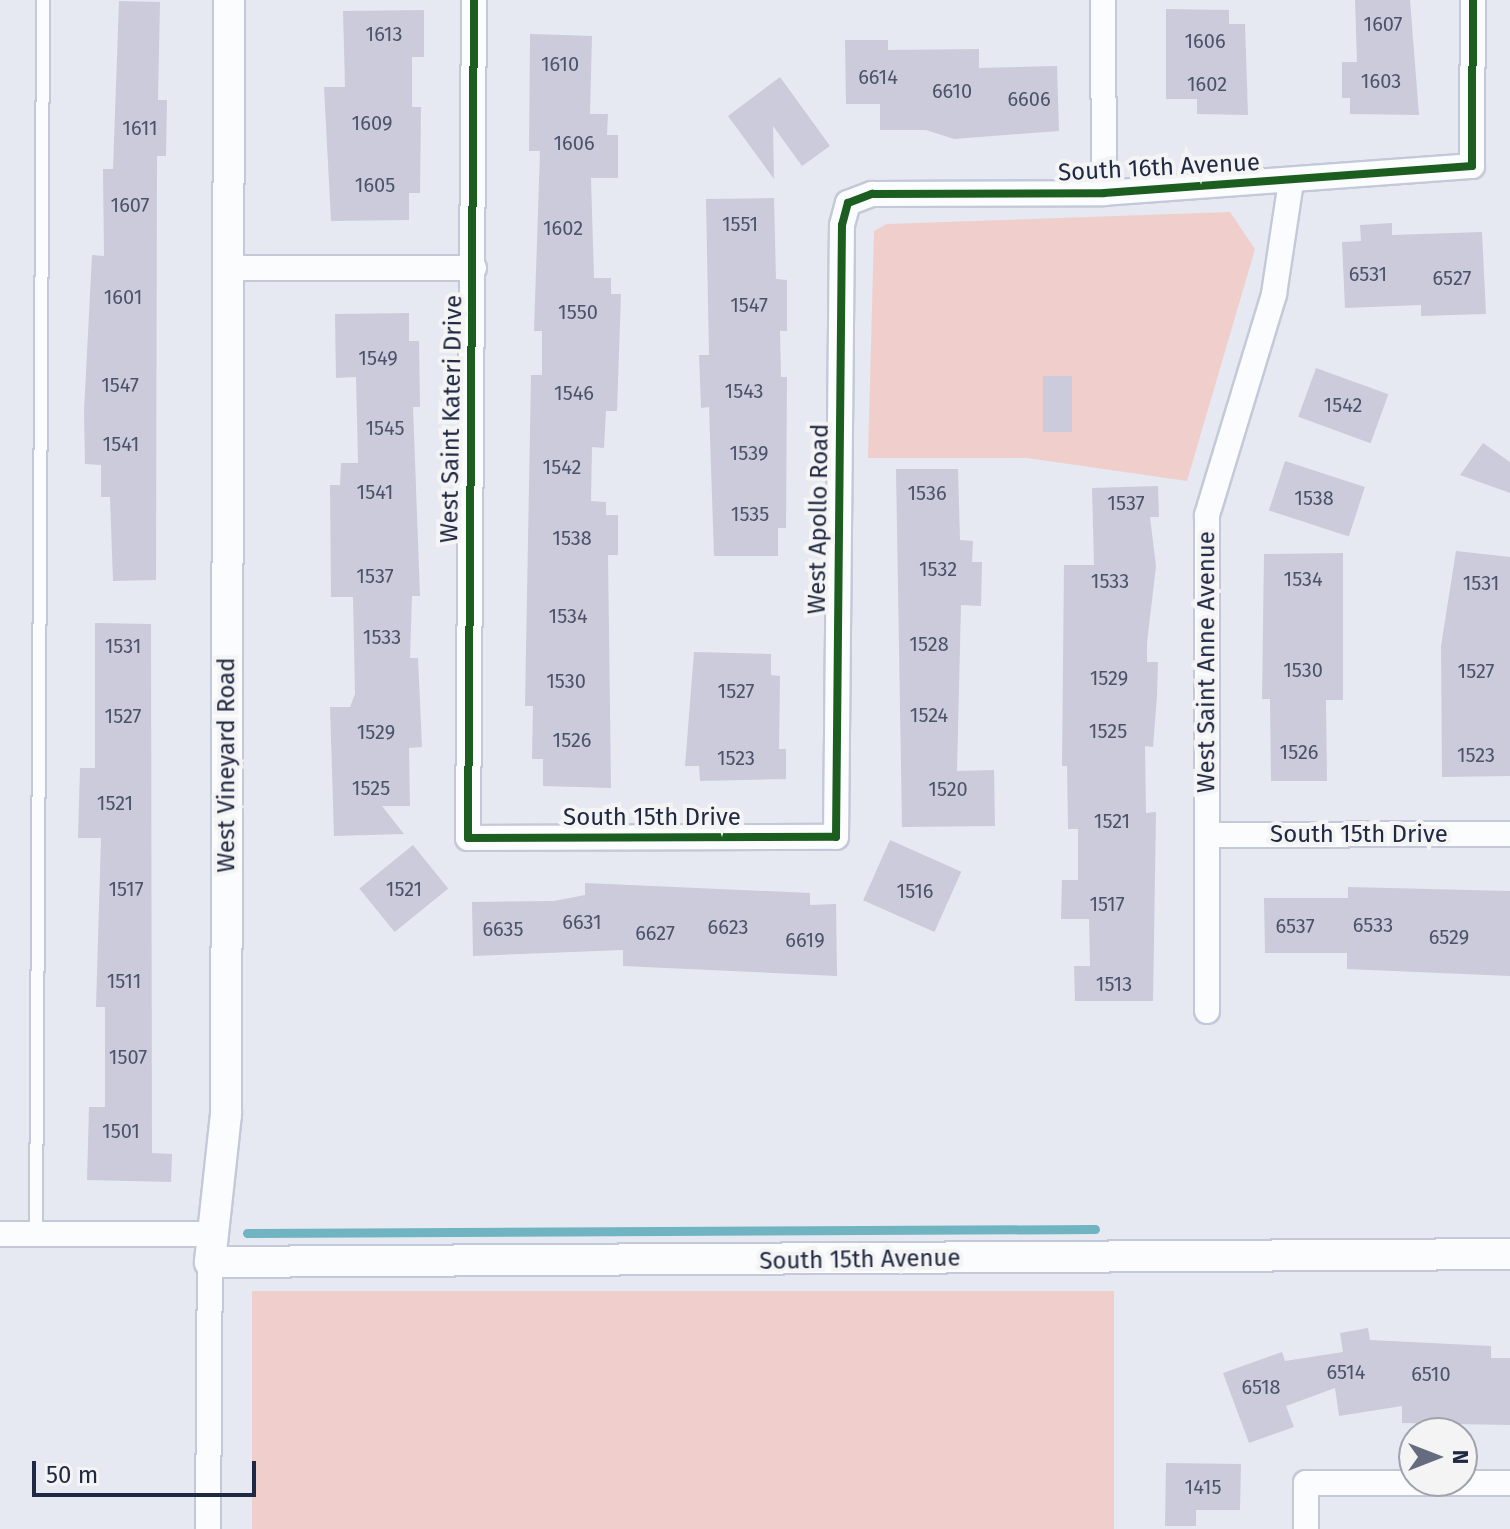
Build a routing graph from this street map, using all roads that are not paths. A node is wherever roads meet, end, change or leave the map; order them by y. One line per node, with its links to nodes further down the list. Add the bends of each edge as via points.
1 (43, 0): 17 (lane)
2 (229, 0): 9 (street, West Vineyard Road)
3 (474, 0): 10 (street, West Saint Kateri Drive)
4 (1103, 0): 7 (street)
5 (1473, 0): 6 (street, South 16th Avenue, via 1472,166)
6 (1291, 181): 7 (street, South 16th Avenue); 12 (street, West Saint Anne Avenue, via 1270,309 1207,515)
7 (1104, 193): 8 (street, South 16th Avenue, via 872,194)
8 (848, 203): 13 (street, West Apollo Road, via 842,225)
9 (227, 268): 10 (street); 18 (street, West Vineyard Road, via 226,1114)
10 (474, 268): 14 (street, West Saint Kateri Drive)
11 (1510, 834): 12 (street, South 15th Drive)
12 (1207, 835): 15 (street, West Saint Anne Avenue)
13 (836, 837): 14 (street, South 15th Drive)
14 (468, 838)
15 (1207, 1011)
16 (0, 1234): 17 (street, South 15th Avenue)
17 (36, 1234): 18 (street, South 15th Avenue)
18 (212, 1248): 19 (street, South 15th Avenue); 21 (street, West Vineyard Road)
19 (1510, 1254)
20 (1510, 1483): 22 (street, via 1306,1483)
21 (208, 1529)
22 (1306, 1529)

